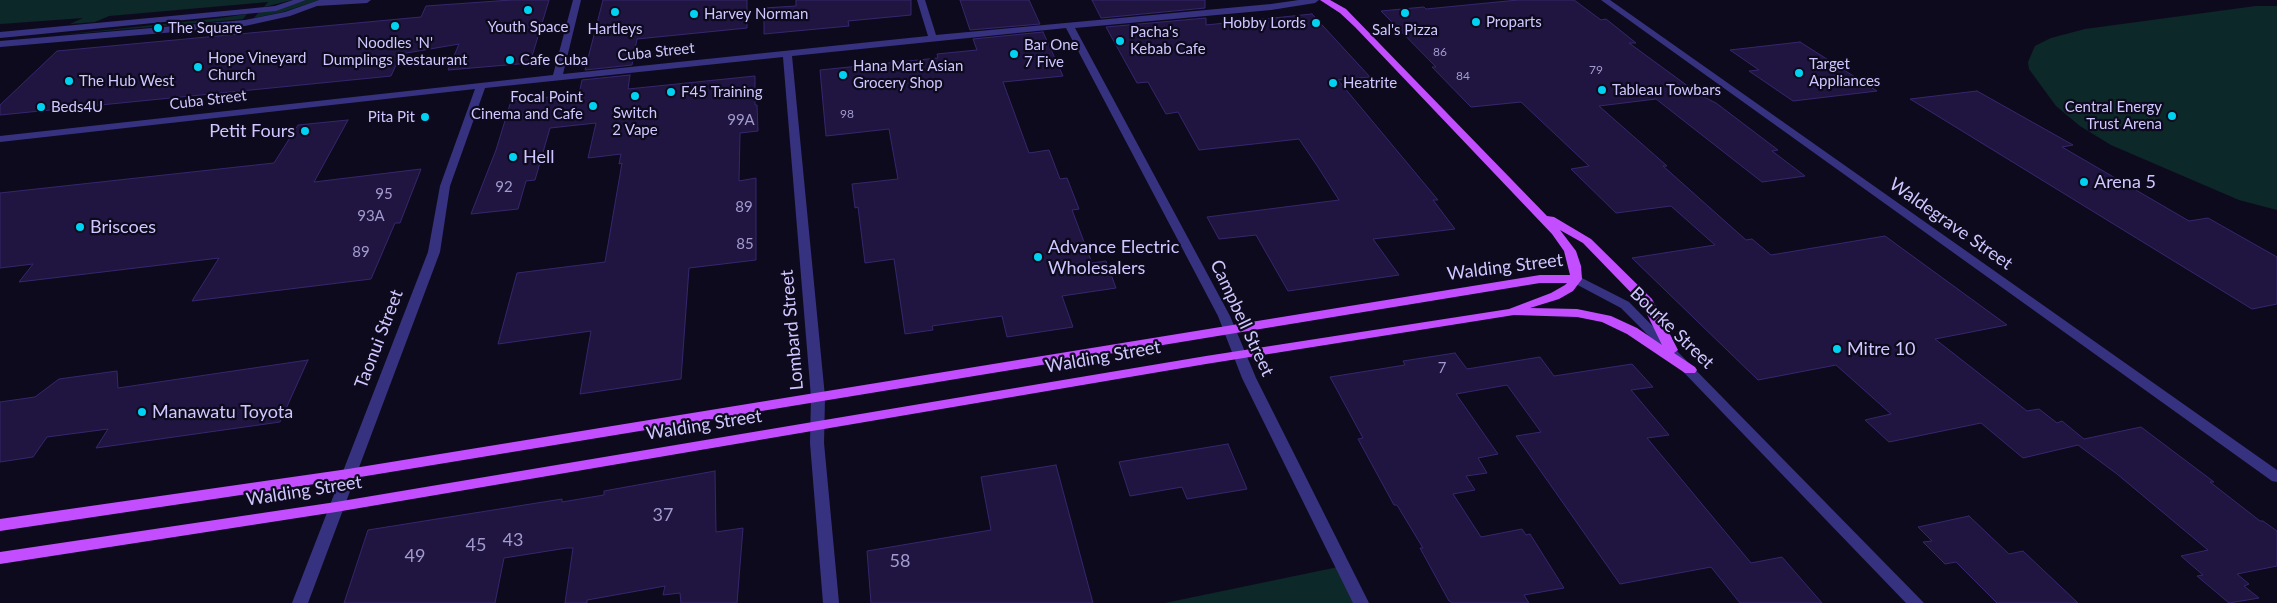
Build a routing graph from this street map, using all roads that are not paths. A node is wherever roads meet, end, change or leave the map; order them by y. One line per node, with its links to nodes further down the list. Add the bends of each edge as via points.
1 (302, 0): 10 (street, via 249,12)
2 (367, 0): 8 (street)
3 (577, 0): 16 (street)
4 (921, 0): 12 (street)
5 (1315, 0): 9 (street, Cuba Street, via 1271,7)
6 (1324, 0): 19 (main road, via 1358,25)
7 (1605, 0): 29 (street, Waldegrave Street)
8 (323, 2): 13 (street, via 245,23)
9 (1069, 25): 12 (street, Cuba Street); 22 (street, Campbell Street)
10 (17, 33): 11 (street); 13 (street)
11 (0, 35)
12 (933, 38): 15 (street, Cuba Street)
13 (4, 44): 14 (street)
14 (0, 50)
15 (787, 53): 16 (street, Cuba Street); 26 (street, Lombard Street)
16 (557, 78): 17 (street, Cuba Street)
17 (481, 86): 18 (street, Cuba Street, via 277,106); 28 (street, Taonui Street, via 445,186 434,252)
18 (0, 140)
19 (1535, 210): 20 (main road, via 1570,250); 23 (main road, via 1587,241 1648,302)
20 (1576, 278): 21 (main road, Walding Street, via 1570,288 1555,296); 22 (main road, Walding Street, via 1540,279); 23 (street, Bourke Street, via 1625,305)
21 (1512, 312): 24 (main road, Walding Street); 25 (main road, via 1577,313 1606,319 1632,331)
22 (1230, 328): 24 (street, Campbell Street); 26 (main road, Walding Street)
23 (1671, 350): 25 (street, Bourke Street)
24 (1239, 354): 27 (main road, Walding Street); 35 (street, Campbell Street, via 1246,374)
25 (1690, 370): 36 (street, Bourke Street)
26 (818, 397): 27 (street, Lombard Street); 28 (main road, Walding Street)
27 (818, 426): 30 (main road, Walding Street); 34 (street, Lombard Street)
28 (348, 474): 30 (street, Taonui Street); 31 (main road, Walding Street)
29 (2277, 477)
30 (336, 507): 32 (main road, Walding Street); 33 (street, Taonui Street)
31 (0, 525)
32 (0, 558)
33 (300, 603)
34 (831, 603)
35 (1361, 603)
36 (1916, 603)

